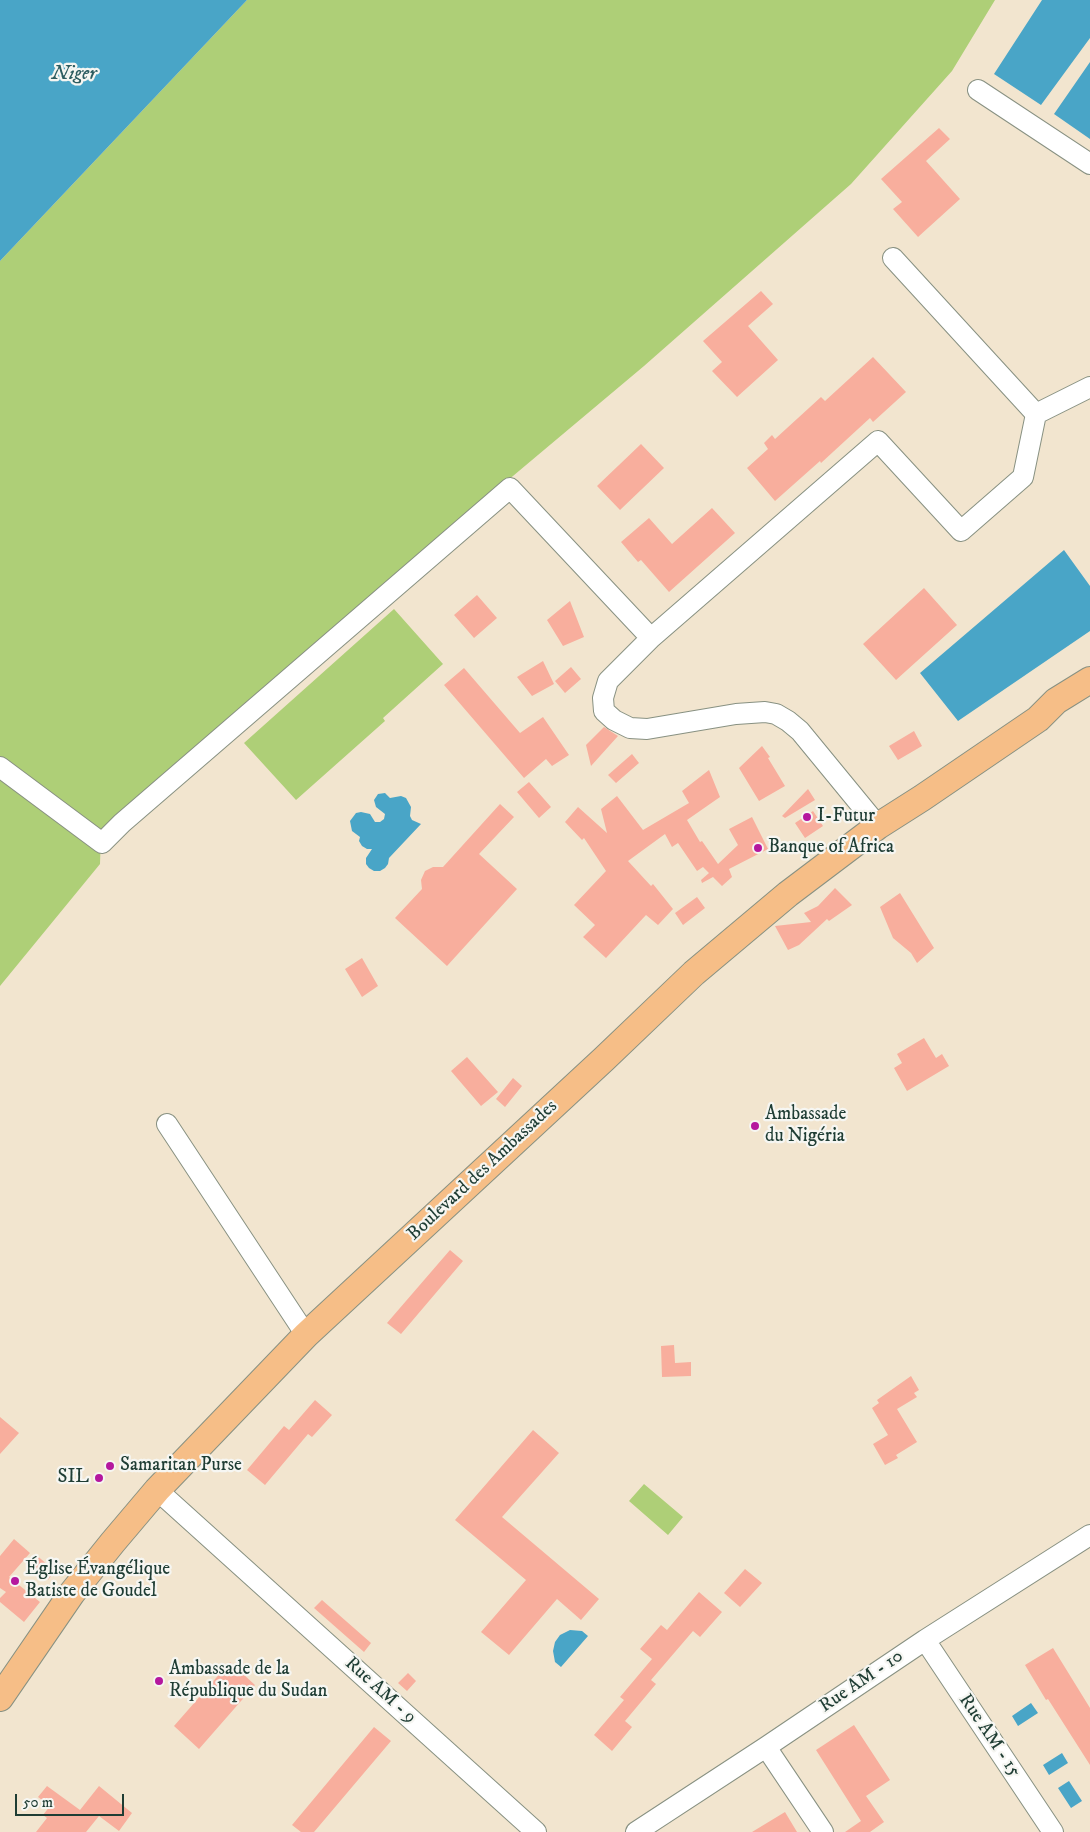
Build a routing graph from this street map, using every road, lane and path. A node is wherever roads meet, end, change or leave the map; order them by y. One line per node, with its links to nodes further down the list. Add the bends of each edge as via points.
1 (978, 90): 2 (street)
2 (1090, 164)
3 (893, 258): 5 (street)
4 (1090, 387): 5 (street)
5 (1036, 414): 6 (street, via 1023,477 961,530 878,442)
6 (652, 638): 10 (street, via 510,488 102,843); 11 (street, via 608,681 603,698 604,711 614,720 630,728 647,729 736,714 776,714 800,731)
7 (1090, 680): 9 (main road, Boulevard des Ambassades, via 1056,702)
8 (1090, 697): 9 (main road, Boulevard des Ambassades, via 1063,714)
9 (1038, 719): 11 (main road, Boulevard des Ambassades)
10 (0, 767)
11 (878, 826): 13 (main road, Boulevard des Ambassades, via 788,894 694,973)
12 (167, 1124): 13 (street)
13 (306, 1335): 14 (main road, Boulevard des Ambassades)
14 (157, 1490): 17 (main road, Boulevard des Ambassades, via 72,1593); 19 (street, Rue AM - 9)
15 (1090, 1534): 16 (street, Rue AM - 10)
16 (925, 1640): 18 (street, Rue AM - 10); 22 (street, Rue AM - 15)
17 (0, 1698)
18 (766, 1747): 20 (street, Rue AM - 10); 21 (street)
19 (536, 1832)
20 (636, 1832)
21 (823, 1832)
22 (1053, 1832)

